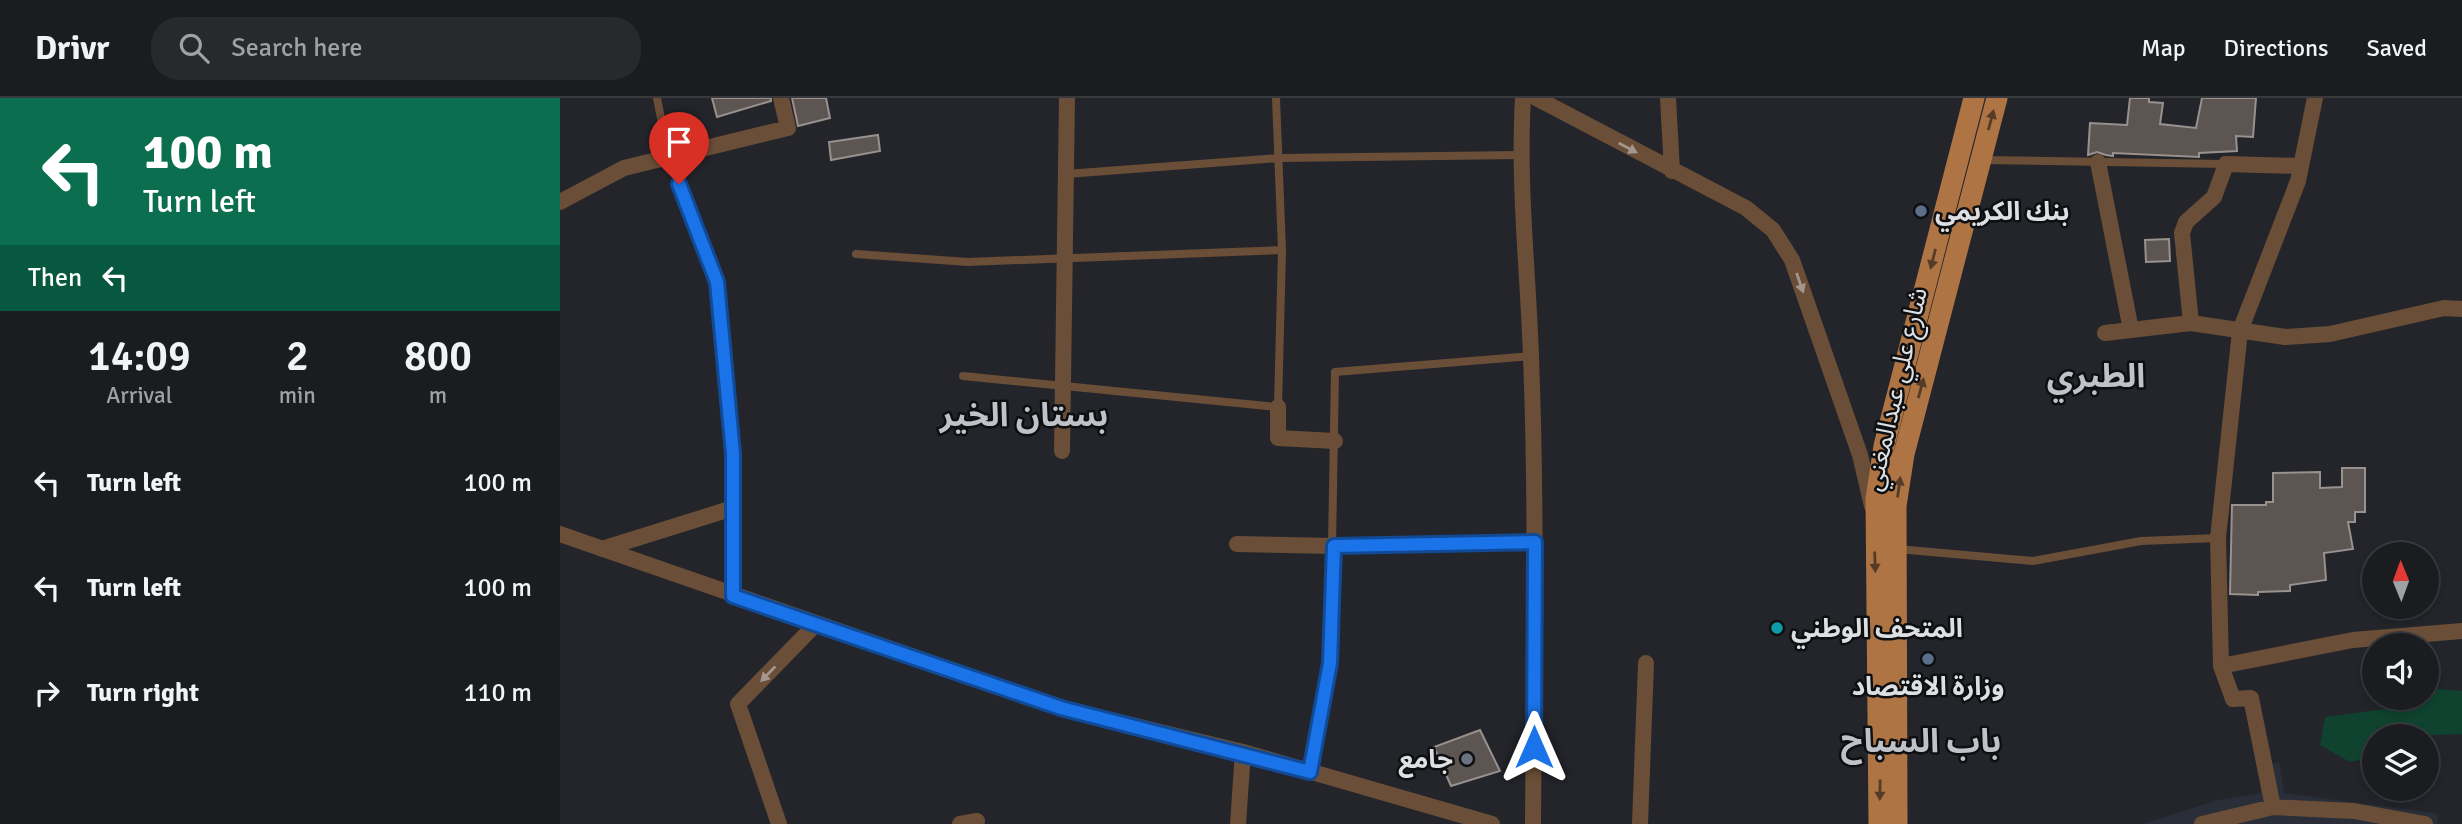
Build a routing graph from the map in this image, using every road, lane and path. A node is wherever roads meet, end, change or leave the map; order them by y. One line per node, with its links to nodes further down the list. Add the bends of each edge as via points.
1 (657, 98): 15 (lane)
2 (781, 98): 15 (street, via 788,128)
3 (1067, 98): 21 (street)
4 (1276, 98): 14 (lane)
5 (1523, 98): 13 (street)
6 (1536, 98): 12 (street)
7 (1564, 98): 12 (street)
8 (1668, 98): 20 (street)
9 (1974, 98): 36 (main road, شارع علي عبدالمغني, one-way to 36)
10 (1997, 98): 16 (main road, شارع علي عبدالمغني, one-way to 10)
11 (2315, 98): 19 (street)
12 (1567, 117): 20 (street, one-way to 20)
13 (1520, 155): 14 (lane); 31 (street)
14 (1280, 158): 21 (lane); 23 (lane)
15 (669, 159): 22 (street, via 624,168); 38 (lane, via 717,282 733,454)
16 (1981, 160): 17 (lane); 36 (main road, شارع علي عبدالمغني, one-way to 16)
17 (2098, 162): 18 (lane); 28 (street)
18 (2226, 164): 19 (street); 27 (street, via 2214,197 2186,222 2182,233)
19 (2300, 166): 29 (street)
20 (1672, 171): 39 (street, one-way to 39, via 1756,214 1787,249 1860,455)
21 (1066, 174): 25 (street)
22 (560, 202)
23 (1282, 250): 25 (lane); 34 (lane)
24 (856, 254): 25 (lane, via 968,262)
25 (1065, 259): 33 (street)
26 (2462, 309): 29 (street, via 2444,308 2330,334 2285,337)
27 (2191, 323): 28 (street); 29 (street)
28 (2131, 330): 30 (street)
29 (2240, 331): 41 (street)
30 (2105, 333)
31 (1531, 356): 35 (lane, via 1335,372); 42 (street)
32 (962, 376): 33 (lane)
33 (1063, 386): 34 (lane); 37 (street)
34 (1278, 407): 35 (street, via 1278,438)
35 (1335, 441): 44 (lane)
36 (1894, 450): 39 (main road, شارع علي عبدالمغني); 46 (main road, شارع علي عبدالمغني, one-way to 36)
37 (1062, 452)
38 (733, 508): 45 (street); 47 (lane)
39 (1875, 519): 62 (main road, شارع علي عبدالمغني, one-way to 62)
40 (560, 534): 45 (street)
41 (2218, 538): 46 (lane, via 2141,541 2033,561); 51 (street)
42 (1535, 542): 44 (street); 60 (street)
43 (1237, 544): 44 (street)
44 (1334, 546): 53 (lane, via 1330,663)
45 (602, 549): 47 (street)
46 (1894, 549): 63 (main road, شارع علي عبدالمغني)
47 (733, 596): 48 (street)
48 (815, 625): 52 (street, via 1061,708); 56 (street, one-way to 56, via 738,704)
49 (2462, 631): 51 (street, via 2353,640)
50 (1646, 663): 61 (street)
51 (2221, 666): 54 (street, via 2233,699 2251,698)
52 (1243, 752): 53 (street); 58 (street)
53 (1310, 772): 59 (street)
54 (2273, 807): 64 (street); 65 (street, via 2354,811)
55 (977, 821): 57 (street)
56 (779, 824)
57 (960, 824)
58 (1238, 824)
59 (1492, 824)
60 (1533, 824)
61 (1640, 824)
62 (1879, 824)
63 (1897, 824)
64 (2202, 824)
65 (2425, 824)

